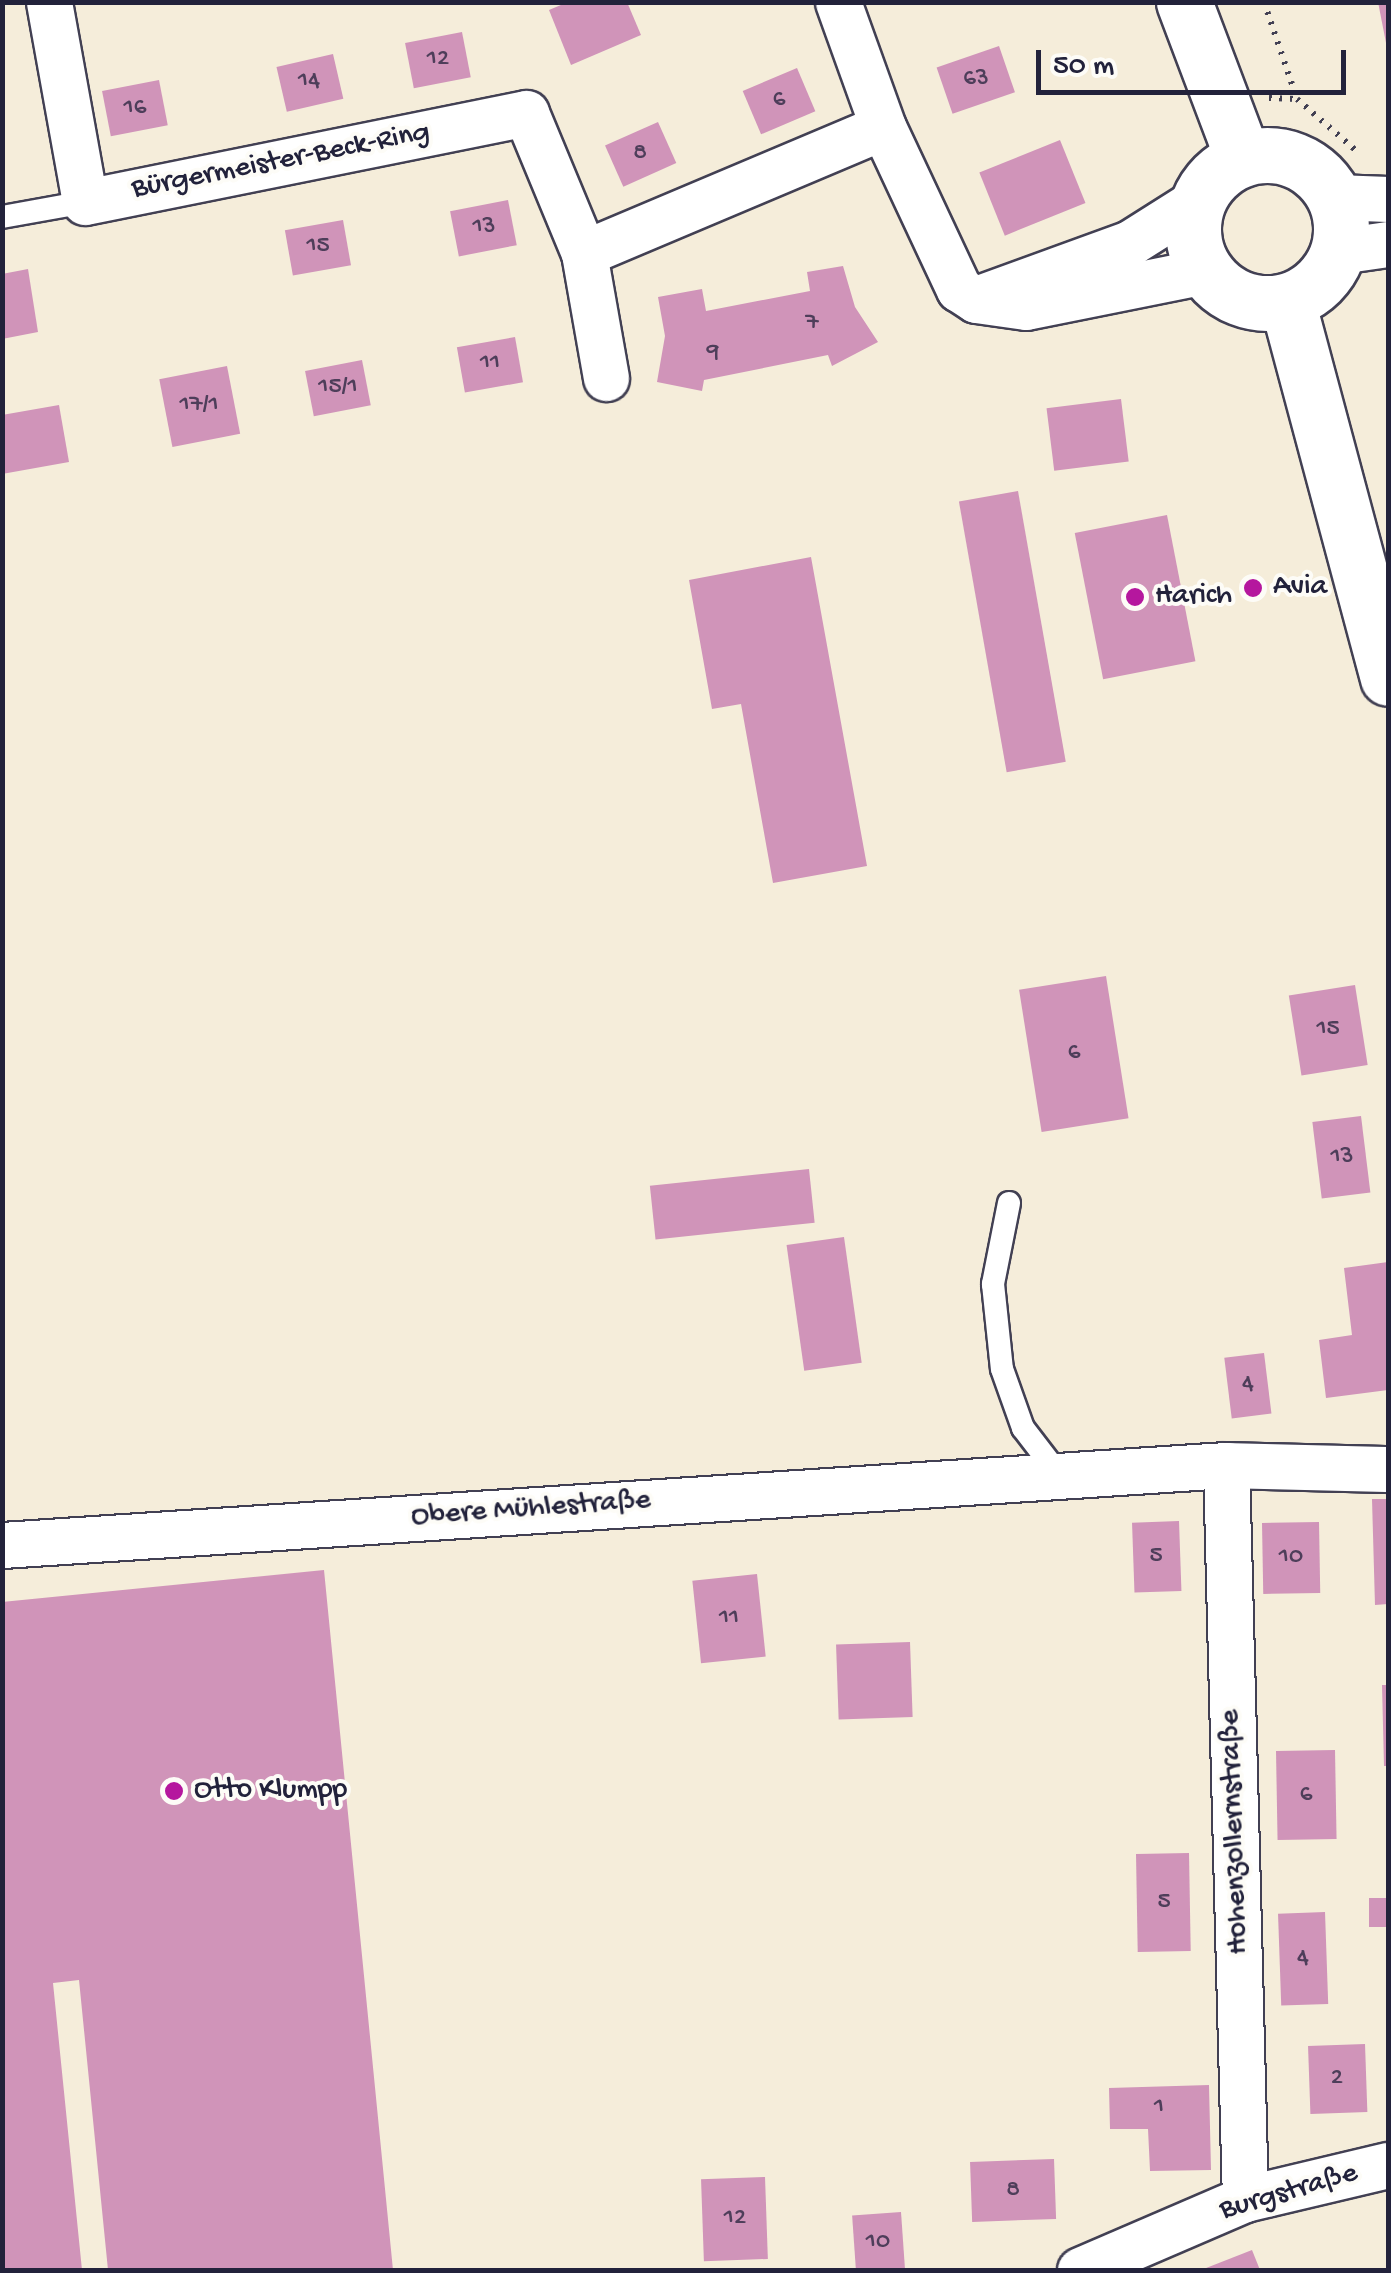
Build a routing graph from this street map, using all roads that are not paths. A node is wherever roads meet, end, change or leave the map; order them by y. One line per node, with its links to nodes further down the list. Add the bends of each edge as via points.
1 (50, 2): 8 (street)
2 (838, 2): 4 (street)
3 (1184, 2): 5 (main road)
4 (884, 127): 11 (street); 13 (street, via 936,250 959,289)
5 (1243, 158): 6 (main road, via 1272,155); 7 (main road, via 1218,173)
6 (1366, 188): 10 (main road)
7 (1198, 200): 12 (main road, via 1192,236); 13 (street, via 1130,243 1041,270)
8 (85, 202): 9 (lane); 11 (street, Bürgermeister-Beck-Ring, via 526,112)
9 (2, 216)
10 (1364, 247): 14 (main road)
11 (584, 253): 15 (street, Bürgermeister-Beck-Ring)
12 (1204, 271): 13 (street, via 1026,307); 14 (main road, via 1232,295 1259,304)
13 (976, 300)
14 (1287, 301): 16 (main road)
15 (606, 378)
16 (1388, 678)
17 (1008, 1204): 20 (lane, via 992,1284 1002,1369 1024,1428)
18 (1226, 1464): 19 (street, Obere Mühlestraße); 20 (street, Obere Mühlestraße); 23 (street, Hohenzollernstraße)
19 (1388, 1470)
20 (1059, 1475): 21 (street, Obere Mühlestraße)
21 (2, 1545)
22 (1388, 2165): 23 (street, Burgstraße)
23 (1246, 2200): 24 (street, Burgstraße)
24 (1080, 2270)

